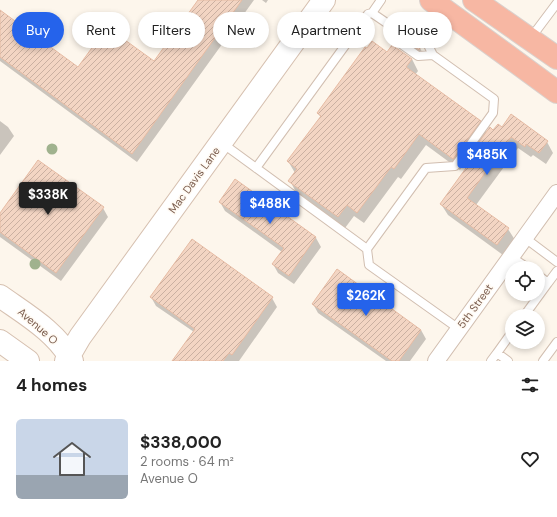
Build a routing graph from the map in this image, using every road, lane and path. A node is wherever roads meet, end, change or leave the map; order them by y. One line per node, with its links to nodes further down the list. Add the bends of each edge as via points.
1 (324, 0): 14 (street, Mac Davis Lane)
2 (381, 0): 6 (lane)
3 (430, 0): 13 (highway)
4 (557, 3): 7 (lane)
5 (485, 5): 7 (highway)
6 (373, 12)
7 (530, 39): 11 (highway)
8 (343, 48): 15 (lane)
9 (407, 48): 12 (lane, via 418,56)
10 (430, 48): 12 (lane)
11 (554, 53)
12 (433, 55): 18 (lane, via 494,99 493,113 455,166 426,168)
13 (557, 92)
14 (221, 143): 15 (lane); 32 (street, Mac Davis Lane, via 89,324)
15 (256, 168): 18 (lane)
16 (557, 193): 17 (street, 5th Street)
17 (525, 238): 19 (street, 5th Street); 21 (lane)
18 (368, 249): 27 (lane, via 368,265)
19 (511, 256): 20 (lane); 27 (street, 5th Street)
20 (518, 261)
21 (557, 262)
22 (557, 271): 24 (lane)
23 (545, 281): 24 (lane)
24 (548, 283): 26 (lane)
25 (0, 296): 32 (street, Avenue O, via 52,335)
26 (529, 309)
27 (459, 329): 34 (street, 5th Street)
28 (0, 341): 33 (street)
29 (505, 341): 31 (lane)
30 (557, 342): 37 (lane)
31 (496, 353): 35 (lane); 36 (lane)
32 (69, 359)
33 (28, 361)
34 (436, 361)
35 (491, 361)
36 (508, 361)
37 (543, 361)

